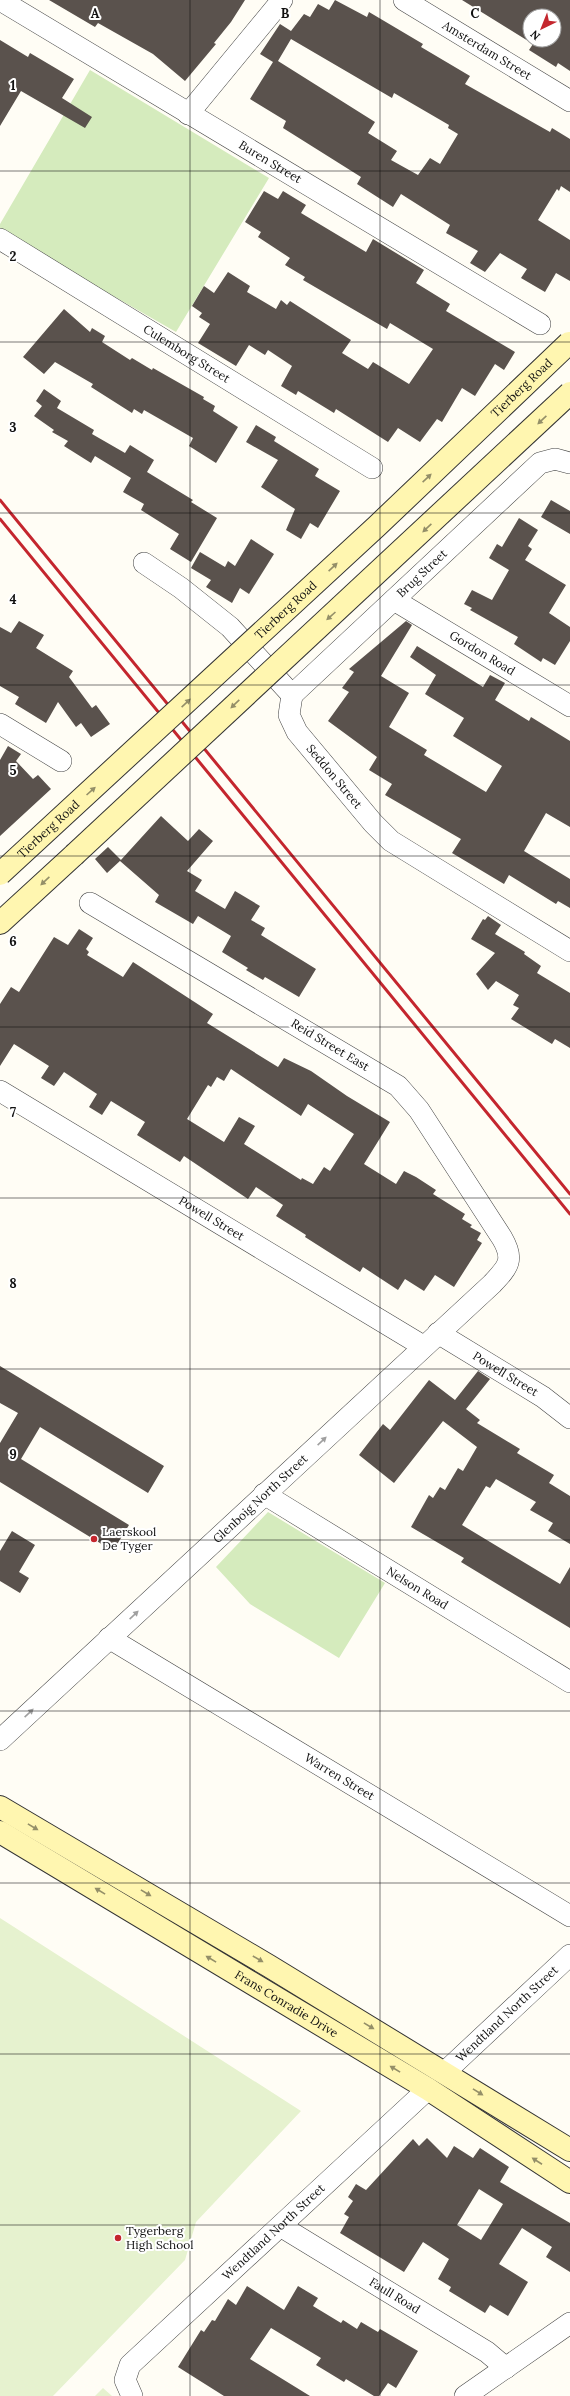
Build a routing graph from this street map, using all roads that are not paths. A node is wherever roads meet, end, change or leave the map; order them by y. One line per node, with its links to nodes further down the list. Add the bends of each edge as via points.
1 (0, 0): 5 (street, Buren Street)
2 (282, 0): 5 (street)
3 (404, 0): 4 (street, Amsterdam Street)
4 (570, 101)
5 (188, 114): 7 (street, Buren Street)
6 (0, 239): 11 (street, Culemborg Street)
7 (540, 324)
8 (570, 343): 18 (main road, Tierberg Road, one-way to 8, bridge, via 377,526)
9 (570, 393): 20 (main road, one-way to 20, bridge)
10 (562, 461): 13 (street, Brug Street, via 540,463)
11 (372, 468)
12 (144, 563): 14 (street, via 181,588 230,627)
13 (394, 600): 14 (street, Brug Street); 15 (street, Gordon Road)
14 (292, 695): 21 (street, Seddon Street, via 289,715 298,732 373,823 391,841)
15 (570, 706)
16 (0, 724): 17 (street)
17 (62, 761)
18 (0, 874)
19 (90, 903): 23 (street, Reid Street East, via 398,1086 419,1110)
20 (0, 922)
21 (570, 951)
22 (0, 1091): 24 (street, Powell Street)
23 (509, 1251): 24 (street, Glenboig North Street, via 509,1261 505,1270)
24 (430, 1340): 25 (street, Powell Street, via 543,1397); 26 (street, Glenboig North Street, one-way to 24)
25 (570, 1418)
26 (264, 1494): 27 (street, Glenboig North Street, one-way to 26); 28 (street, Nelson Road)
27 (109, 1638): 29 (street, Glenboig North Street, one-way to 27); 32 (street, Warren Street)
28 (570, 1682)
29 (0, 1740)
30 (0, 1807): 34 (main road, Frans Conradie Drive, one-way to 34)
31 (0, 1832): 35 (main road, Frans Conradie Drive, one-way to 31)
32 (570, 1916)
33 (570, 1956): 34 (street, Wendtland North Street)
34 (445, 2072): 36 (main road, Frans Conradie Drive, one-way to 36)
35 (428, 2089): 37 (main road, Frans Conradie Drive, one-way to 35); 38 (street, Wendtland North Street)
36 (570, 2150)
37 (570, 2182)
38 (282, 2227): 40 (street, Faull Road, via 487,2352); 41 (street, Wendtland North Street, via 134,2361 127,2370)
39 (570, 2323): 40 (street)
40 (506, 2368): 42 (street)
41 (128, 2388)
42 (465, 2396)

